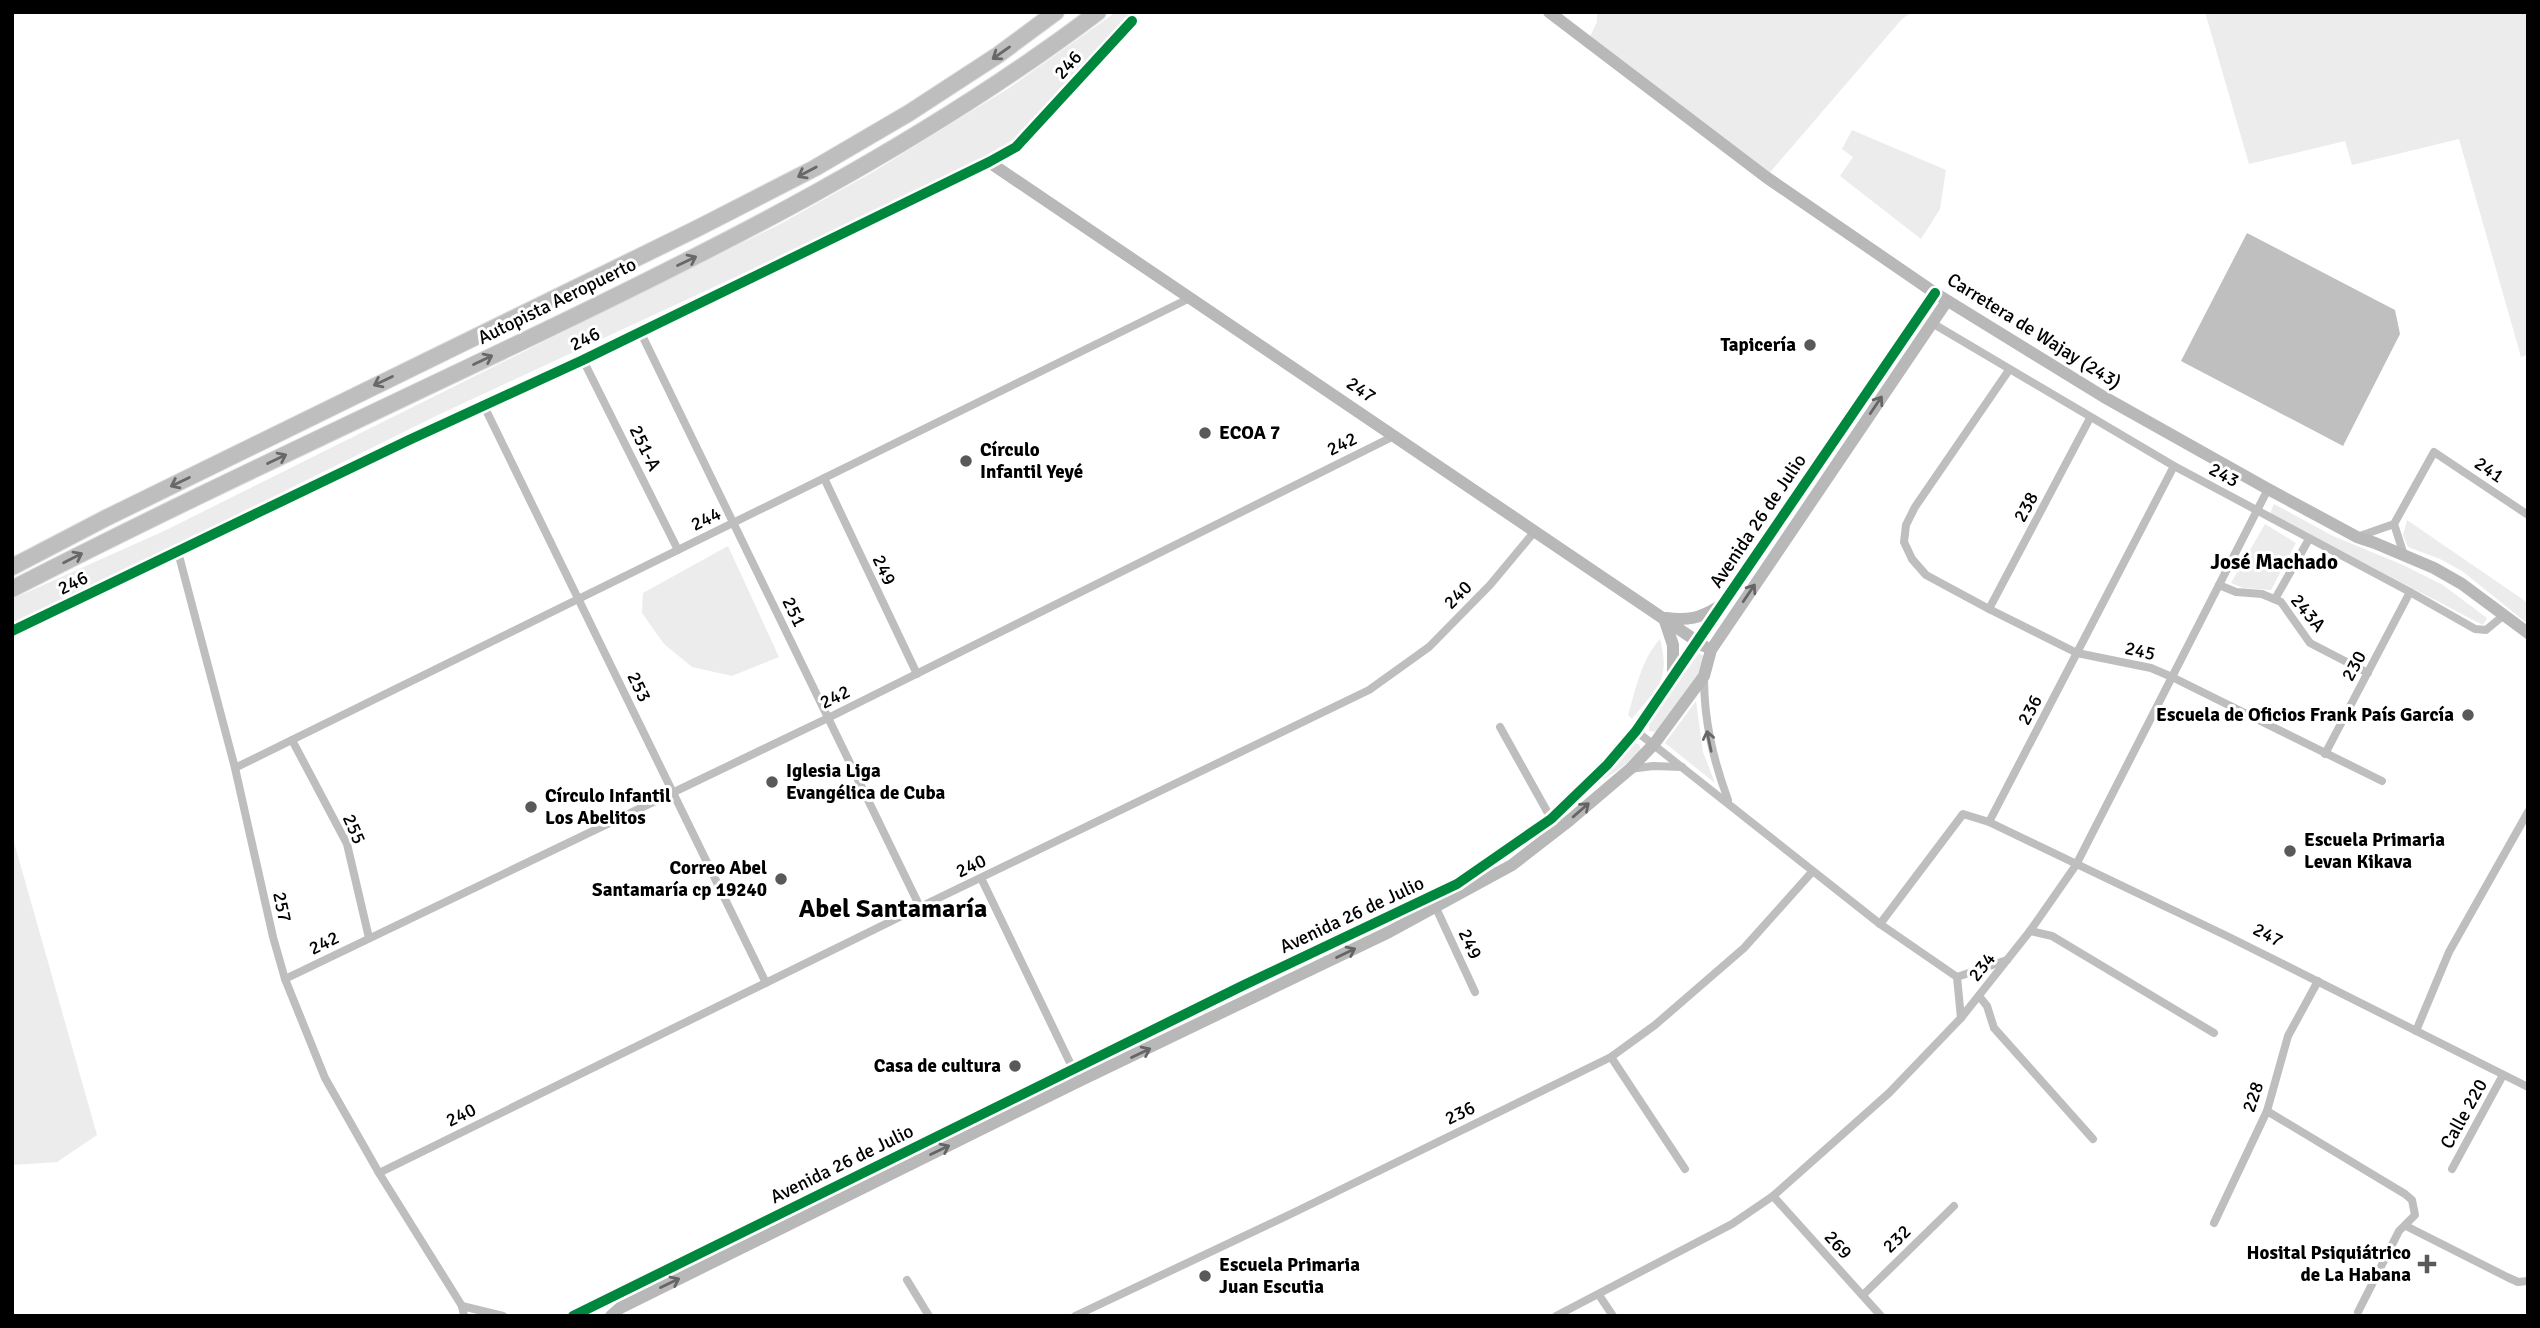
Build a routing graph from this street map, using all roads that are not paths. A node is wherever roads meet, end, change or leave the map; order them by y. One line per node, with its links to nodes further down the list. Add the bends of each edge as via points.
1 (1056, 12): 31 (highway, Autopista Aeropuerto, one-way to 31, via 909,113 814,169)
2 (1098, 12): 33 (highway, Autopista Aeropuerto, one-way to 2, via 562,323 818,193 920,133)
3 (1549, 12): 6 (street, Carretera de Wajay (243), via 1766,177)
4 (1132, 21): 5 (street, 246, via 1016,147)
5 (989, 162): 7 (street, 247); 10 (street, 246)
6 (1935, 293): 8 (street, Carretera de Wajay (243)); 16 (street, Avenida 26 de Julio)
7 (1190, 298): 15 (street, 247); 19 (street, 244)
8 (1947, 301): 9 (street, Avenida 26 de Julio); 20 (street, Carretera de Wajay (243), via 2104,397)
9 (1932, 323): 12 (street, 243); 17 (street, Avenida 26 de Julio, one-way to 9)
10 (640, 331): 11 (street, 246); 23 (street, 251)
11 (583, 359): 13 (street, 246); 28 (street, 251-A)
12 (2009, 370): 14 (street, 243); 38 (street, 245, via 1915,507 1904,542 1926,575)
13 (483, 404): 29 (street, 246); 36 (street, 253)
14 (2090, 418): 18 (street, 243); 38 (street, 238)
15 (1394, 436): 25 (street, 247); 47 (street, 242)
16 (1830, 447): 17 (street); 37 (street, Avenida 26 de Julio)
17 (1842, 456): 44 (street, Avenida 26 de Julio, one-way to 17)
18 (2174, 466): 21 (street, 243); 45 (street, 236)
19 (824, 478): 23 (street, 244); 47 (street, 249)
20 (2269, 489): 21 (street, 234); 26 (street, Carretera de Wajay (243))
21 (2257, 512): 27 (street, 243); 32 (street, 234)
22 (2528, 515): 24 (street, 241, via 2434,452)
23 (733, 523): 28 (street, 244); 51 (street, 251)
24 (2393, 524): 26 (street); 30 (street)
25 (1535, 531): 40 (street, 247); 68 (street, 240, via 1429,647 1369,690)
26 (2357, 537): 30 (street, Carretera de Wajay (243))
27 (2309, 539): 34 (street, 243); 35 (street)
28 (678, 550): 36 (street, 244)
29 (178, 552): 41 (street, 246); 58 (street, 257)
30 (2404, 555): 39 (street, Carretera de Wajay (243), via 2462,584)
31 (12, 567)
32 (2219, 585): 35 (street, 243A); 49 (street, 234)
33 (12, 589)
34 (2410, 592): 39 (street, 243, via 2474,629 2486,630); 46 (street, 230)
35 (2275, 598): 46 (street, 243A, via 2290,611 2310,643)
36 (578, 599): 54 (street, 244); 61 (street, 253)
37 (1722, 605): 40 (street, via 1687,621); 43 (street, Avenida 26 de Julio)
38 (1989, 610): 45 (street, 245)
39 (2504, 615): 42 (street, Carretera de Wajay (243))
40 (1664, 618): 43 (street, 247); 50 (street, via 1673,645)
41 (12, 631)
42 (2528, 633)
43 (1698, 641): 44 (street, 247); 50 (street, Avenida 26 de Julio)
44 (1711, 650): 48 (street, Avenida 26 de Julio)
45 (2077, 653): 49 (street, 245, via 2151,668); 64 (street, 236)
46 (2368, 673): 56 (street, 230)
47 (916, 674): 51 (street, 242)
48 (1704, 676): 55 (street, Avenida 26 de Julio); 62 (street, one-way to 48, via 1708,736)
49 (2172, 677): 56 (street, 245); 66 (street, 234)
50 (1673, 680): 53 (street, Avenida 26 de Julio)
51 (828, 718): 61 (street, 242); 69 (street, 251)
52 (1500, 726): 65 (street)
53 (1636, 731): 55 (street); 65 (street, Avenida 26 de Julio)
54 (292, 740): 58 (street, 244); 73 (street, 255, via 347,845)
55 (1654, 744): 57 (street); 59 (street, Avenida 26 de Julio)
56 (2325, 754): 60 (street, 245)
57 (1684, 767): 59 (street); 62 (street)
58 (235, 768): 76 (street, 257)
59 (1629, 769): 65 (street, Avenida 26 de Julio, one-way to 59)
60 (2382, 780)
61 (673, 792): 73 (street, 242); 78 (street, 253)
62 (1729, 803): 67 (street)
63 (2528, 812): 82 (street, via 2449,951)
64 (1989, 822): 66 (street, 247); 71 (street, via 1963,814)
65 (1554, 825): 70 (street, Avenida 26 de Julio, via 1512,865); 85 (street, Avenida 26 de Julio, via 1457,884)
66 (2076, 864): 72 (street, 234); 77 (street, 247)
67 (1812, 872): 71 (street); 84 (street, 236, via 1744,948 1655,1026)
68 (981, 878): 69 (street, 240); 85 (street)
69 (920, 907): 78 (street, 240)
70 (1436, 908): 79 (street, 249); 85 (street, Avenida 26 de Julio, one-way to 70)
71 (1880, 923): 75 (street)
72 (2030, 931): 74 (street, 234); 83 (street, via 2052,936)
73 (369, 938): 76 (street, 242)
74 (2008, 959): 75 (street); 80 (street, 234)
75 (1957, 977): 81 (street)
76 (285, 979): 92 (street, 257, via 325,1078)
77 (2318, 981): 82 (street, 247); 88 (street, 228, via 2288,1036)
78 (766, 983): 92 (street, 240)
79 (1475, 992)
80 (1979, 996): 81 (street, 234); 89 (street, via 1994,1028)
81 (1961, 1018): 94 (street, 234, via 1889,1093)
82 (2416, 1031): 86 (street, 247)
83 (2214, 1033)
84 (1611, 1057): 90 (street); 109 (street, 236)
85 (1076, 1075): 93 (street, Avenida 26 de Julio)
86 (2503, 1075): 87 (street, 247); 91 (street, Calle 220)
87 (2528, 1087)
88 (2267, 1111): 96 (street, 228); 97 (street, via 2405,1194 2415,1207)
89 (2093, 1139)
90 (1685, 1169)
91 (2452, 1169)
92 (379, 1173): 102 (street, 257)
93 (859, 1182): 106 (street, Avenida 26 de Julio); 107 (street, Avenida 26 de Julio, one-way to 93)
94 (1773, 1196): 100 (street, 234, via 1732,1224); 101 (street, 269)
95 (1954, 1206): 101 (street, 232)
96 (2214, 1223)
97 (2406, 1226): 99 (street, via 2518,1282); 103 (street, via 2399,1231)
98 (907, 1280): 108 (street)
99 (2528, 1281)
100 (1599, 1295): 110 (street, 234); 111 (street)
101 (1863, 1295): 112 (street, 269)
102 (462, 1306): 104 (street, 257); 105 (street)
103 (2358, 1312)
104 (464, 1316)
105 (503, 1316)
106 (573, 1316)
107 (611, 1316)
108 (929, 1316)
109 (1075, 1316)
110 (1556, 1316)
111 (1614, 1316)
112 (1881, 1316)

